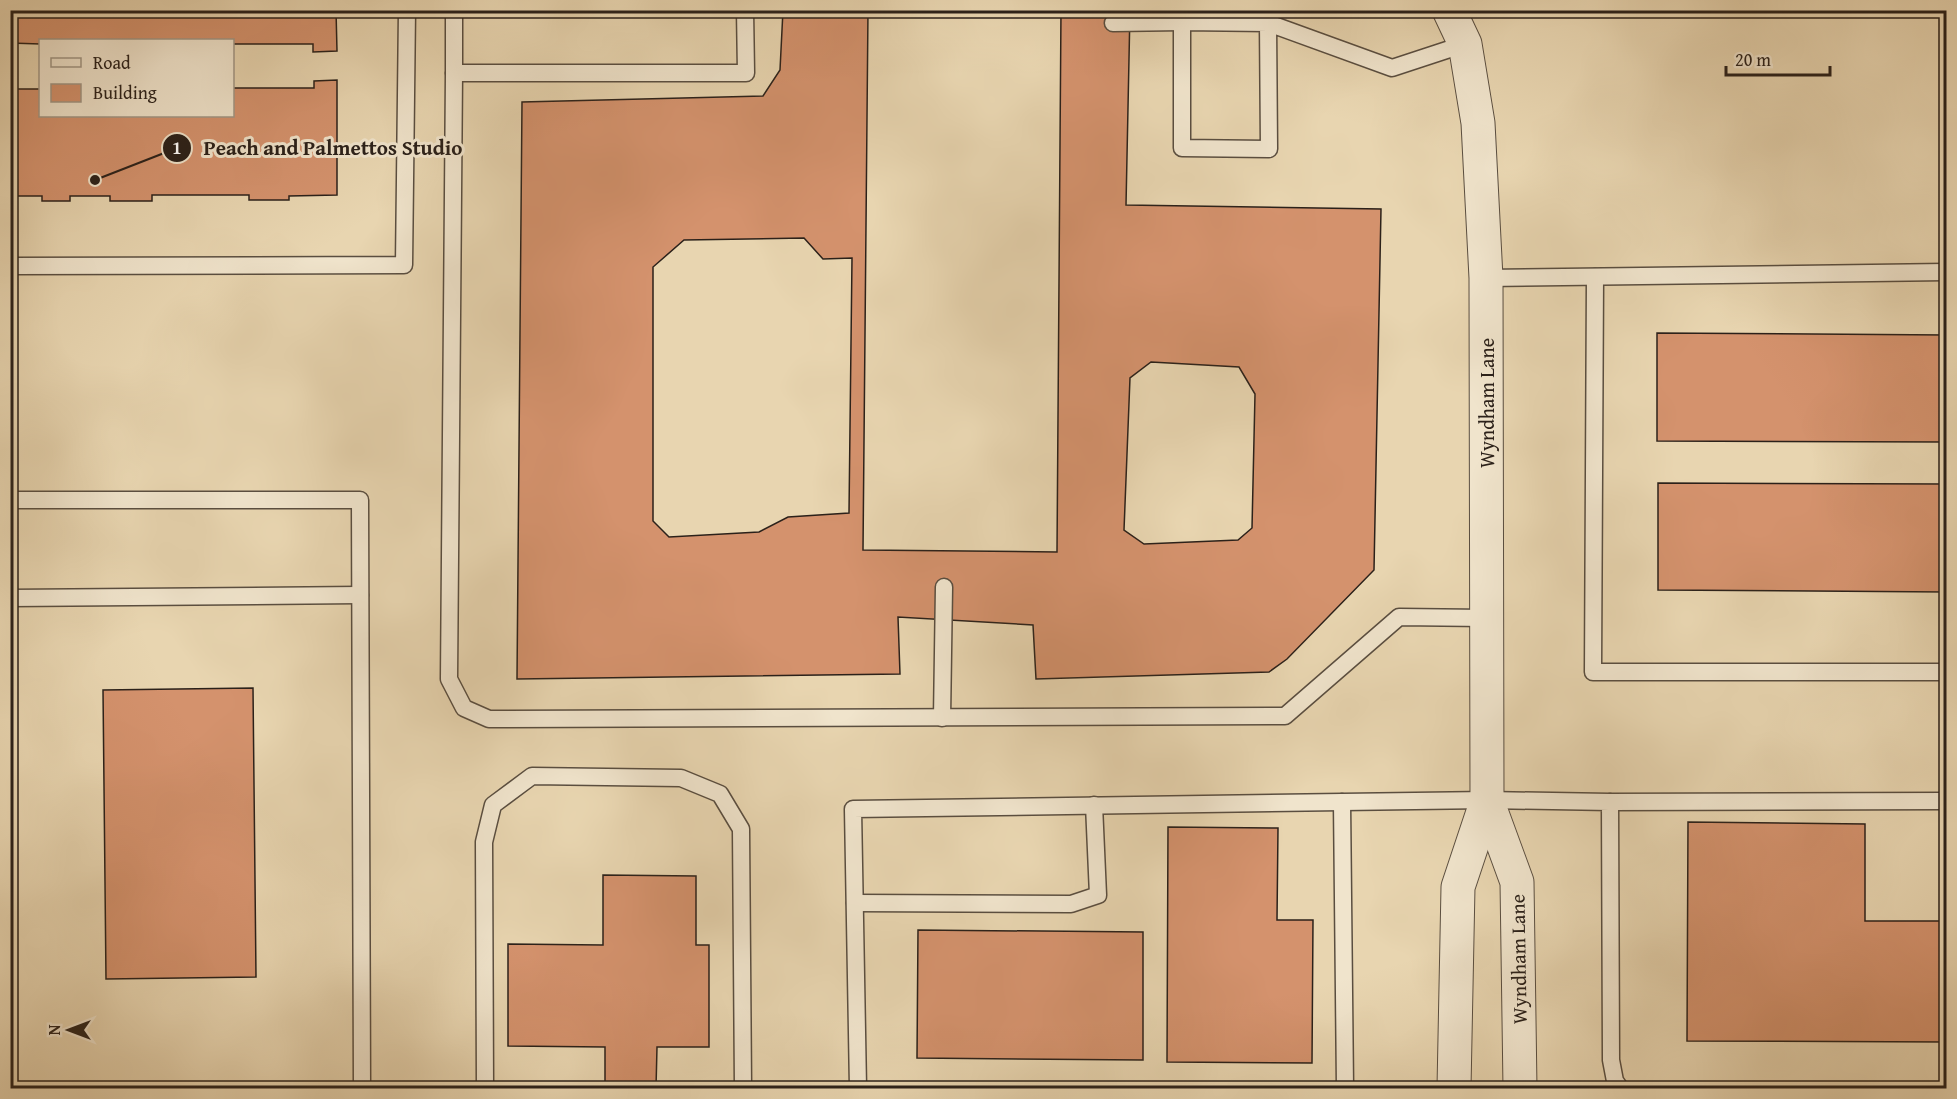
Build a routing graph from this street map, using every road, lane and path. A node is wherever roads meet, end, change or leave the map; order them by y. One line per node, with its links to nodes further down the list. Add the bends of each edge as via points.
1 (407, 10): 10 (lane, via 404,265)
2 (454, 10): 9 (lane)
3 (745, 10): 9 (lane, via 746,73)
4 (1449, 10): 8 (street, Wyndham Lane)
5 (1268, 17): 6 (lane); 6 (lane, via 1269,149 1182,148); 8 (lane, via 1392,68)
6 (1182, 22): 7 (lane)
7 (1113, 23)
8 (1465, 44): 13 (street, Wyndham Lane, via 1478,123)
9 (454, 73): 20 (lane, via 449,680 465,708 489,719)
10 (10, 266)
11 (1947, 272): 12 (lane)
12 (1595, 277): 13 (lane); 19 (lane, via 1593,672)
13 (1486, 278): 18 (street, Wyndham Lane)
14 (10, 500): 16 (lane, via 360,500)
15 (944, 587): 20 (lane)
16 (360, 595): 17 (lane); 27 (lane)
17 (10, 598)
18 (1486, 618): 20 (lane, via 1399,616 1285,716); 21 (street, Wyndham Lane)
19 (1947, 672)
20 (942, 718)
21 (1487, 800): 23 (lane); 24 (lane); 32 (street, Wyndham Lane, via 1458,887); 33 (street, Wyndham Lane, via 1518,882)
22 (1947, 801): 24 (lane)
23 (1342, 802): 25 (lane); 31 (lane)
24 (1610, 802): 34 (lane, via 1611,1060)
25 (1094, 805): 26 (lane, via 1098,895 1071,904); 26 (lane, via 853,809)
26 (855, 903): 30 (lane)
27 (362, 1089)
28 (485, 1089): 29 (lane, via 484,842 493,805 532,776 681,778 720,794 741,829)
29 (743, 1089)
30 (858, 1089)
31 (1345, 1089)
32 (1454, 1089)
33 (1520, 1089)
34 (1620, 1089)

